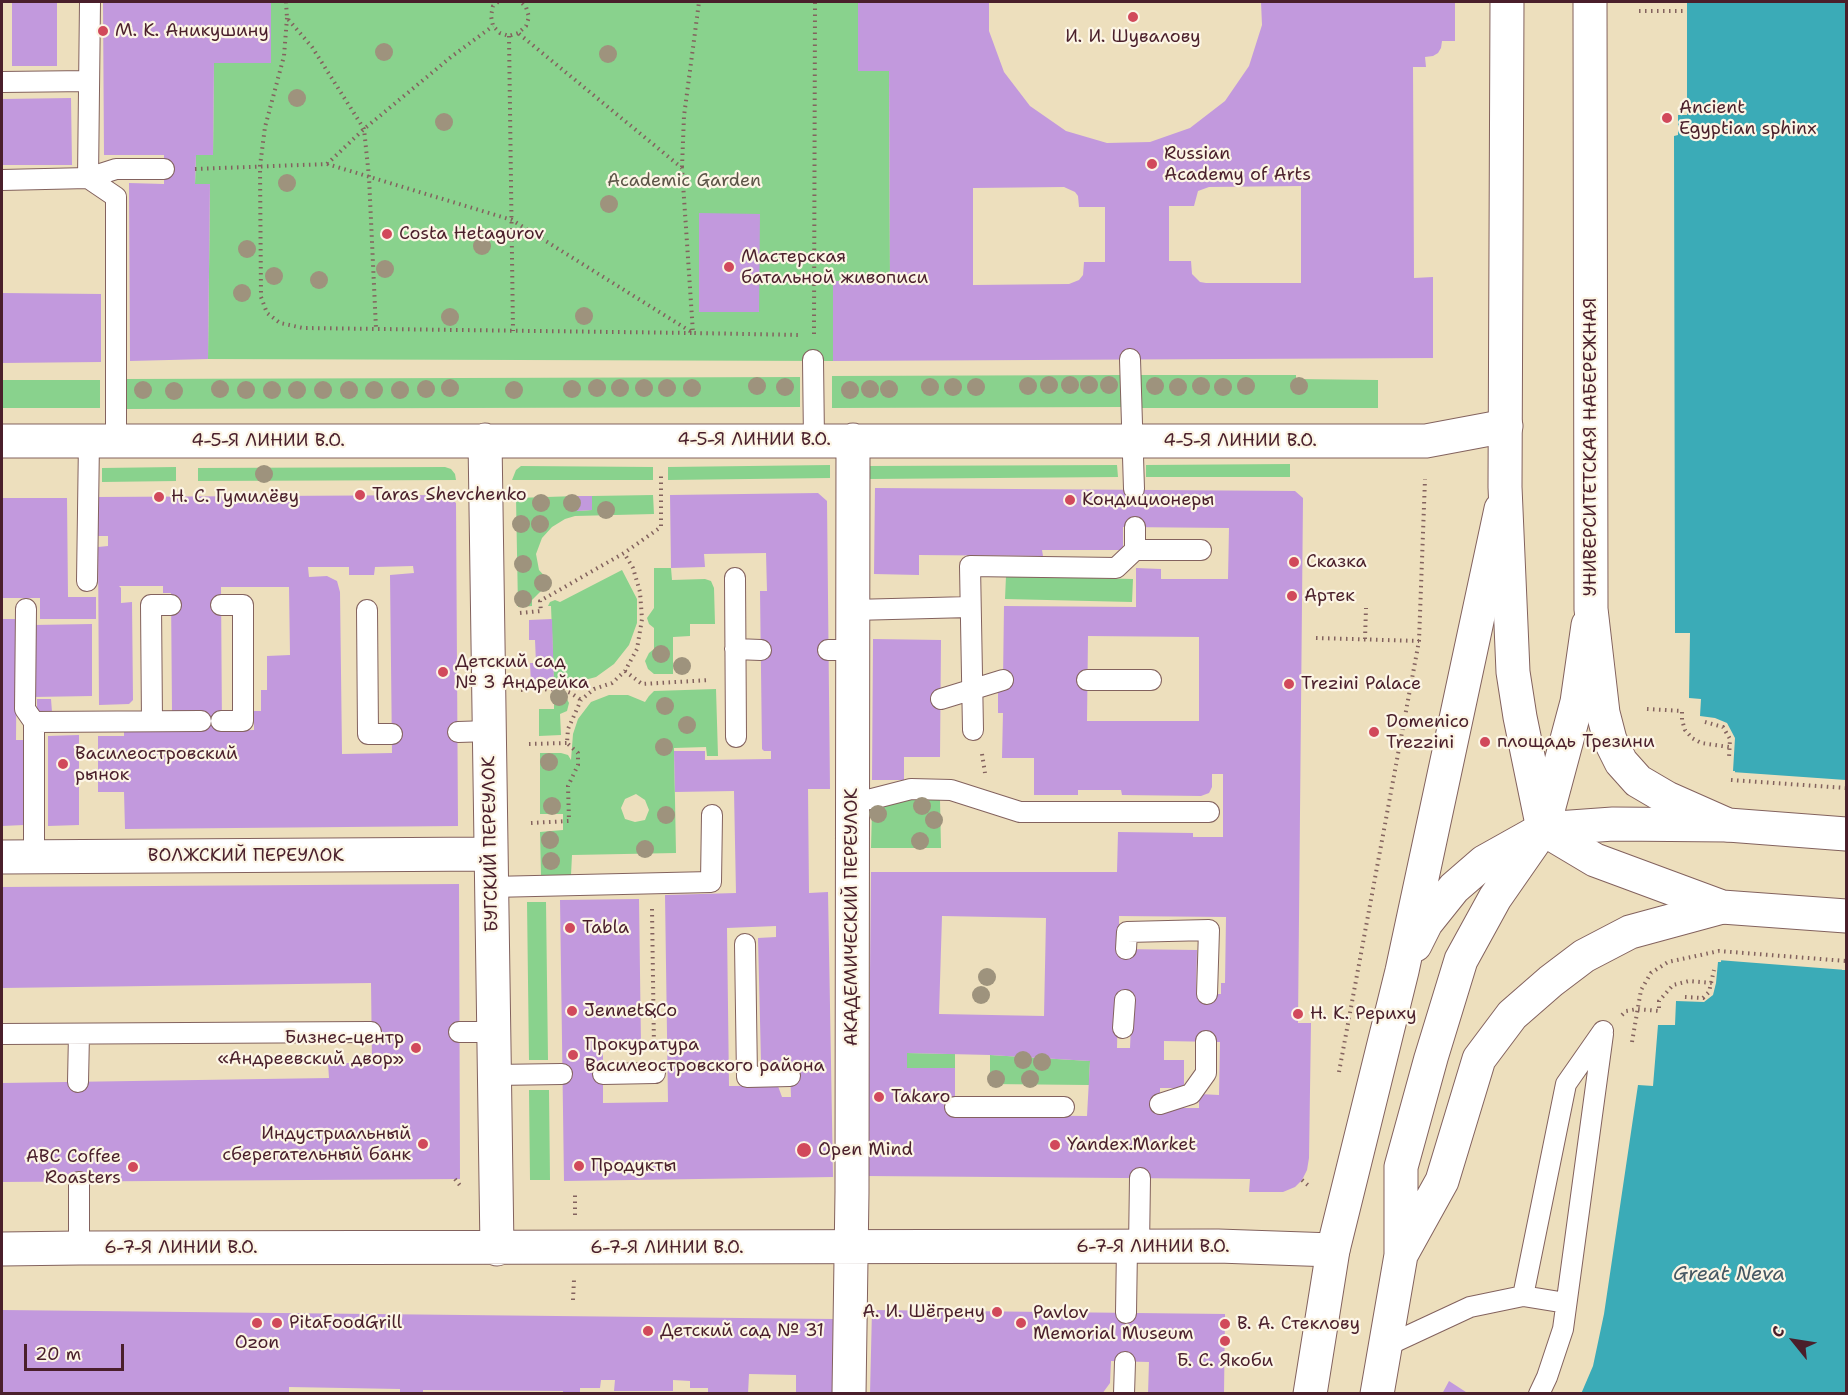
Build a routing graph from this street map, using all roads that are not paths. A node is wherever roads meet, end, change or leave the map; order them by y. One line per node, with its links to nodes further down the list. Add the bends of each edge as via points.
1 (90, 2): 4 (lane)
2 (1507, 2): 11 (street)
3 (1590, 2): 29 (street, УНИВЕРСИТЕТСКАЯ НАБЕРЕЖНАЯ)
4 (89, 81): 5 (lane); 7 (lane)
5 (2, 82)
6 (164, 169): 7 (lane, via 116,169)
7 (88, 178): 8 (lane); 16 (lane, via 116,197)
8 (2, 180)
9 (1130, 359): 17 (lane)
10 (813, 360): 13 (lane)
11 (1506, 426): 17 (street, 4-5-Я ЛИНИИ В.О., via 1426,441); 18 (street)
12 (485, 440): 13 (street, 4-5-Я ЛИНИИ В.О.); 16 (street, 4-5-Я ЛИНИИ В.О.); 52 (street, БУГСКИЙ ПЕРЕУЛОК, via 473,732)
13 (814, 440): 14 (street, 4-5-Я ЛИНИИ В.О.)
14 (853, 440): 17 (street, 4-5-Я ЛИНИИ В.О.); 31 (street, АКАДЕМИЧЕСКИЙ ПЕРЕУЛОК)
15 (2, 441): 16 (street, 4-5-Я ЛИНИИ В.О.)
16 (102, 441): 24 (lane)
17 (1132, 441): 19 (lane)
18 (1505, 487): 50 (street, via 1513,672); 60 (street)
19 (1134, 489)
20 (1135, 527): 21 (lane)
21 (1135, 550): 22 (lane); 27 (lane, via 1116,568 970,566)
22 (1201, 550)
23 (735, 578): 32 (lane)
24 (87, 581)
25 (171, 605): 39 (lane, via 151,605)
26 (221, 605): 41 (lane, via 243,605 243,721)
27 (970, 607): 31 (lane); 37 (lane)
28 (26, 609): 42 (lane, via 25,709)
29 (1591, 609): 49 (street, УНИВЕРСИТЕТСКАЯ НАБЕРЕЖНАЯ, via 1603,713 1621,762 1638,781); 50 (street, via 1577,702)
30 (367, 610): 44 (lane, via 368,734)
31 (853, 610): 46 (street, АКАДЕМИЧЕСКИЙ ПЕРЕУЛОК, via 840,650 863,699)
32 (735, 649): 33 (lane); 45 (lane)
33 (761, 650)
34 (1003, 680): 37 (lane)
35 (1087, 680): 36 (lane)
36 (1151, 680)
37 (972, 690): 38 (lane); 43 (lane)
38 (941, 699)
39 (152, 721): 40 (lane); 42 (lane)
40 (201, 721)
41 (222, 721)
42 (34, 722): 54 (lane)
43 (972, 730)
44 (392, 734)
45 (736, 737)
46 (853, 800): 47 (lane, via 911,789 951,790 1020,812); 83 (street, АКАДЕМИЧЕСКИЙ ПЕРЕУЛОК, via 861,1002 841,1076 860,1108)
47 (1209, 812)
48 (712, 815): 55 (lane, via 711,882)
49 (1728, 825): 50 (street, via 1613,824); 51 (street)
50 (1544, 829): 56 (street, via 1595,860); 60 (street, via 1484,862 1454,888 1426,923); 87 (street, via 1495,898 1461,960 1401,1167)
51 (1846, 834)
52 (491, 854): 54 (street, ВОЛЖСКИЙ ПЕРЕУЛОК); 55 (street, БУГСКИЙ ПЕРЕУЛОК)
53 (2, 857): 54 (street, ВОЛЖСКИЙ ПЕРЕУЛОК)
54 (34, 857)
55 (491, 888): 66 (street, БУГСКИЙ ПЕРЕУЛОК)
56 (1722, 907): 57 (street); 87 (street, via 1630,932 1584,956 1512,1015 1479,1059 1442,1181)
57 (1846, 916)
58 (745, 944): 74 (lane, via 747,1077)
59 (1126, 949): 61 (lane, via 1127,932 1209,930)
60 (1402, 971): 86 (street)
61 (1207, 994)
62 (1125, 1000): 63 (lane)
63 (1124, 1028)
64 (371, 1032): 68 (lane)
65 (459, 1032): 66 (lane)
66 (493, 1032): 73 (street, БУГСКИЙ ПЕРЕУЛОК)
67 (2, 1034): 68 (lane)
68 (79, 1034): 75 (lane)
69 (1206, 1041): 76 (lane, via 1206,1073 1191,1094)
70 (655, 1073): 72 (lane)
71 (562, 1074): 73 (lane)
72 (603, 1074)
73 (494, 1075): 84 (street, БУГСКИЙ ПЕРЕУЛОК)
74 (790, 1076)
75 (78, 1082)
76 (1160, 1104)
77 (955, 1107): 78 (lane)
78 (1064, 1107)
79 (1140, 1178): 81 (lane)
80 (79, 1182): 82 (lane)
81 (1133, 1247): 83 (street, 6-7-Я ЛИНИИ В.О.); 86 (street, 6-7-Я ЛИНИИ В.О.); 90 (lane)
82 (79, 1248): 84 (street, 6-7-Я ЛИНИИ В.О.); 85 (street, 6-7-Я ЛИНИИ В.О.)
83 (851, 1248): 84 (street, 6-7-Я ЛИНИИ В.О.); 93 (street, АКАДЕМИЧЕСКИЙ ПЕРЕУЛОК)
84 (497, 1249)
85 (2, 1250)
86 (1333, 1250): 95 (street)
87 (1401, 1255): 91 (street)
88 (1523, 1296): 89 (lane); 89 (lane, via 1566,1084 1603,1031); 91 (lane, via 1470,1307)
89 (1566, 1303): 97 (lane, via 1563,1329)
90 (1126, 1313)
91 (1384, 1347): 96 (street)
92 (1125, 1362): 94 (lane)
93 (849, 1394)
94 (1124, 1394)
95 (1310, 1394)
96 (1377, 1394)
97 (1539, 1394)

